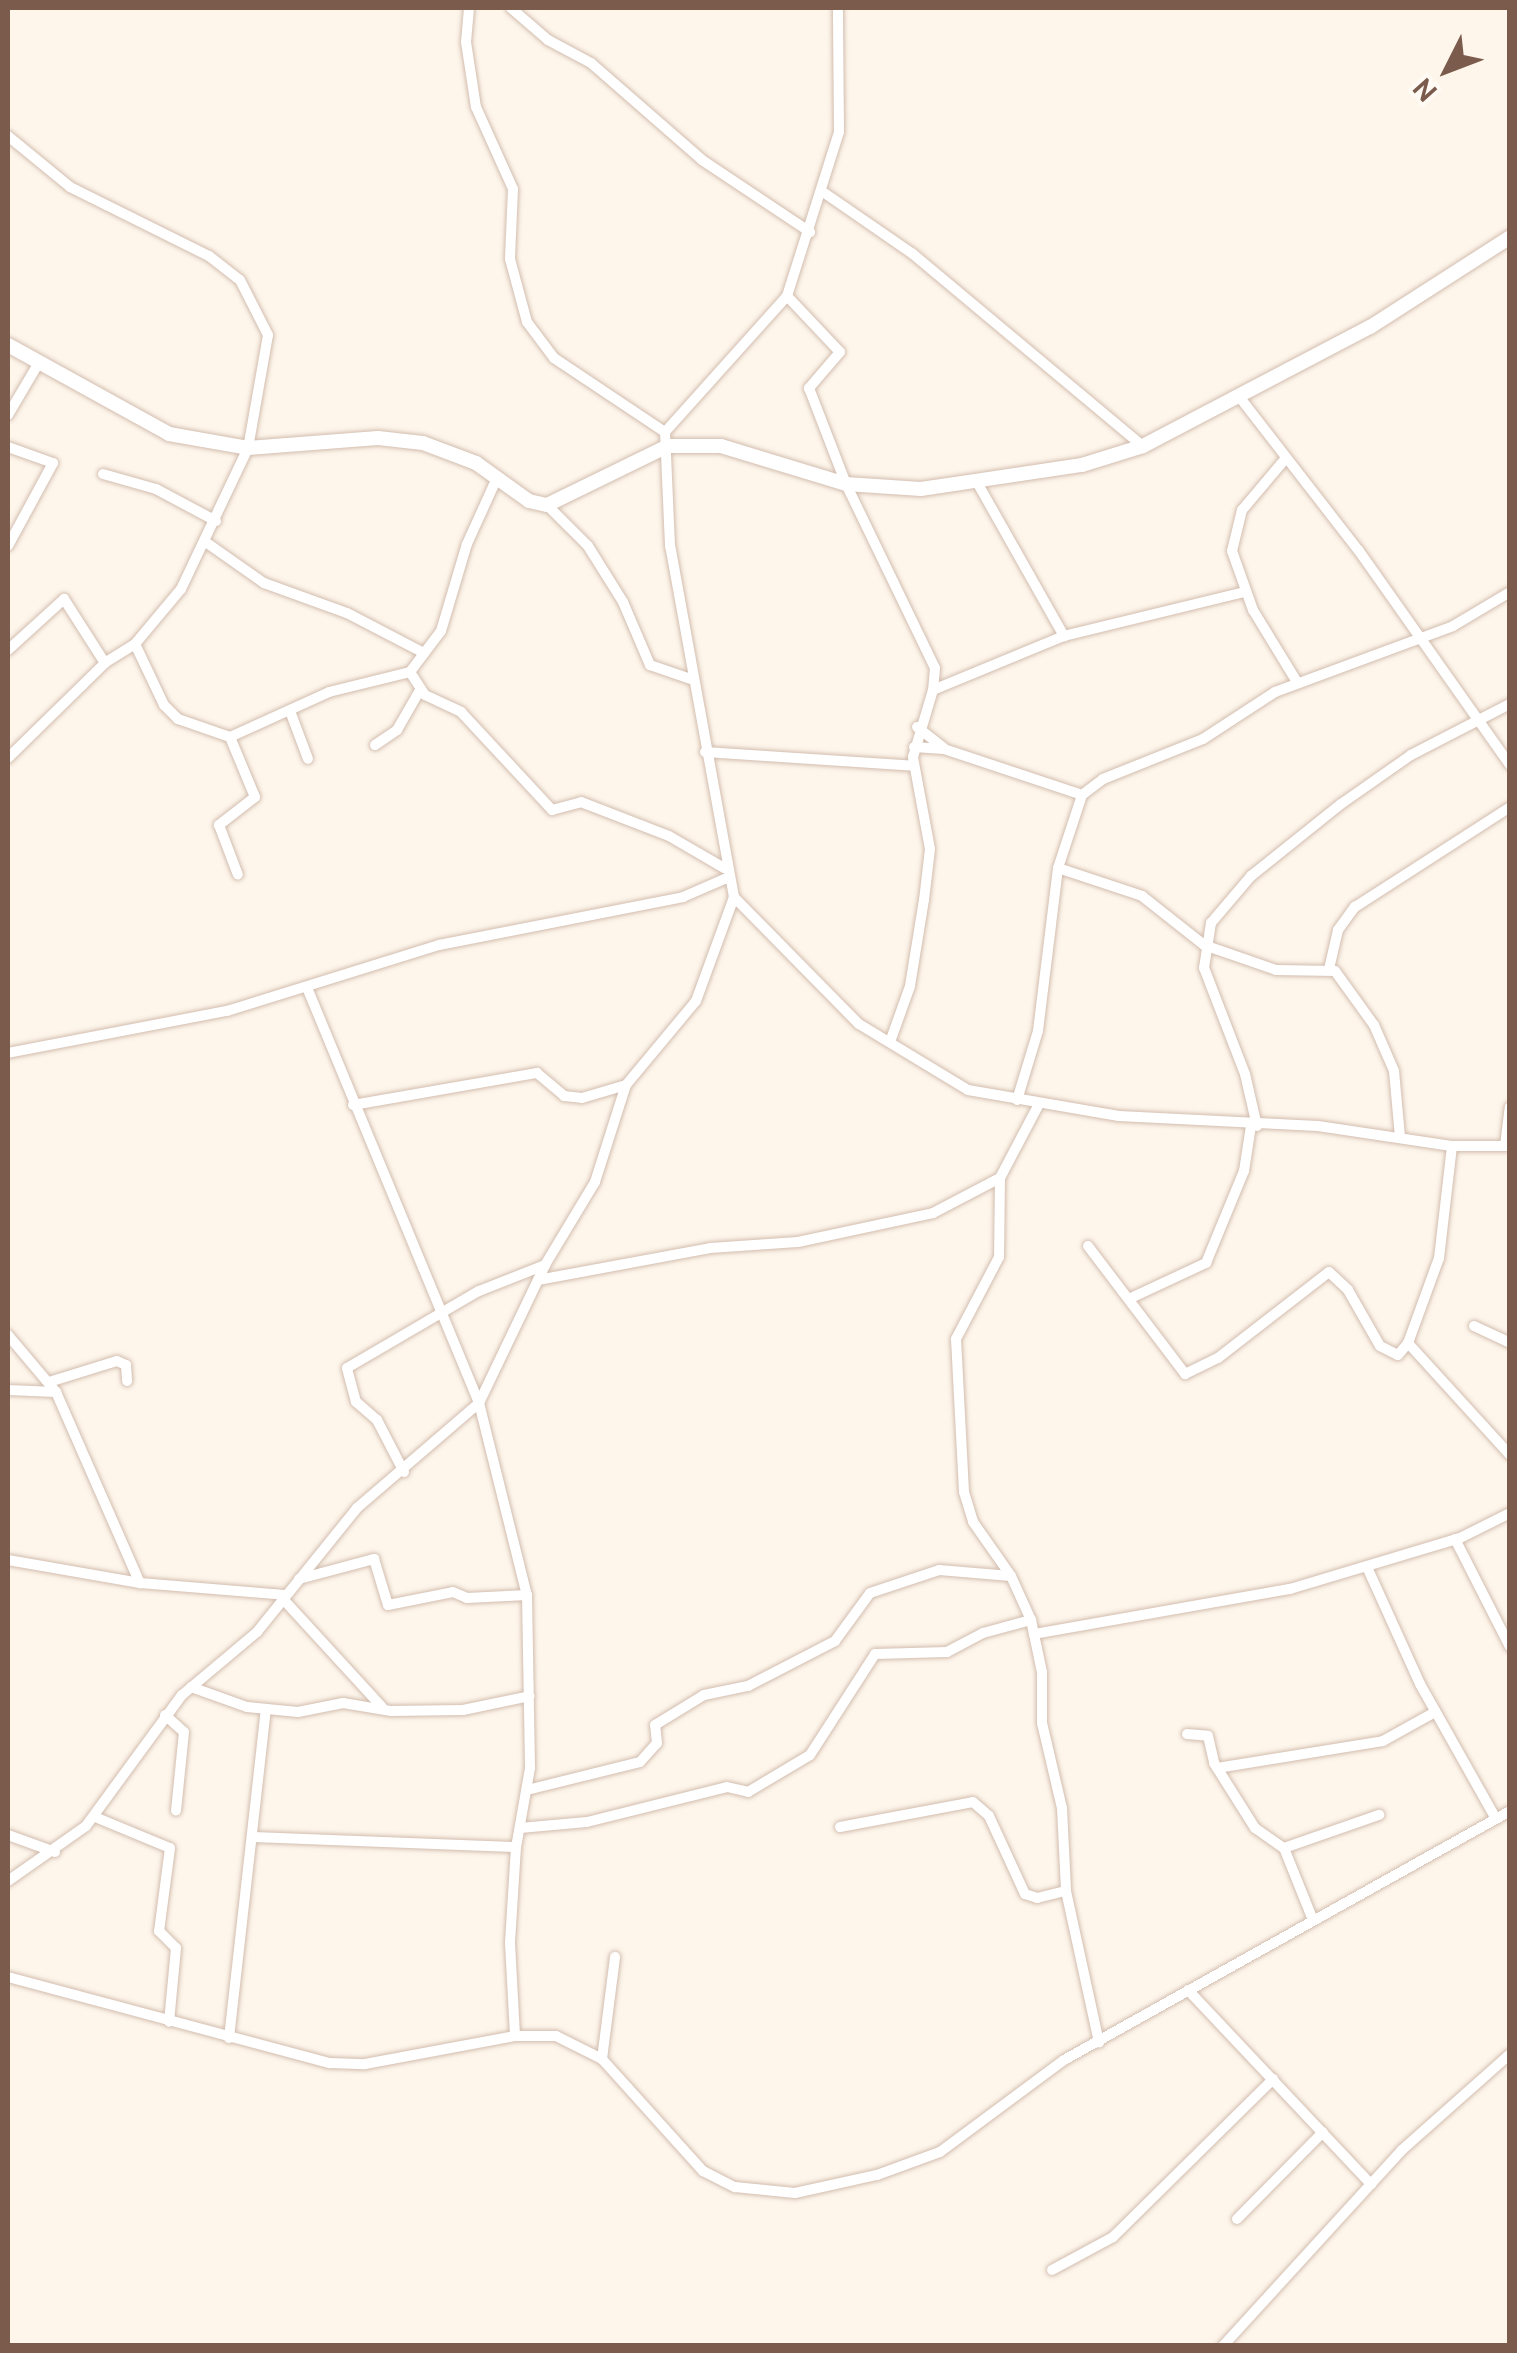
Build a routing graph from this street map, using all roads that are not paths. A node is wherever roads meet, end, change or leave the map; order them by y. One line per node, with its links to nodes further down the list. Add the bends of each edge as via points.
1 (469, 8): 13 (street, via 466,42 476,107 512,189 510,259 527,322 554,358)
2 (510, 8): 6 (street, via 548,40 591,63 702,160)
3 (838, 8): 5 (street, via 839,132)
4 (8, 136): 16 (street, via 70,187 209,256 250,292 268,335)
5 (824, 192): 6 (street); 14 (street, via 914,254)
6 (810, 232): 8 (street)
7 (1510, 237): 11 (street)
8 (787, 296): 13 (street); 20 (street, via 840,352 809,384)
9 (8, 345): 10 (street)
10 (38, 364): 12 (street); 16 (street, via 168,434)
11 (1241, 400): 14 (street); 17 (street)
12 (8, 415)
13 (666, 439): 20 (street, via 744,450); 22 (street); 35 (street, via 670,546)
14 (1143, 446): 21 (street)
15 (8, 447): 25 (street, via 53,463)
16 (248, 448): 19 (street, via 378,438 423,443); 23 (street)
17 (1286, 458): 26 (street, via 1242,510 1233,536); 29 (street, via 1385,586)
18 (103, 474): 23 (street, via 156,489)
19 (498, 478): 22 (street); 32 (street, via 467,544 442,631)
20 (846, 484): 21 (street); 38 (street, via 935,668)
21 (978, 484): 28 (street)
22 (547, 505): 35 (street, via 588,546 623,602 650,665)
23 (216, 521): 24 (street)
24 (207, 543): 30 (street); 32 (street, via 264,583 347,613)
25 (8, 546)
26 (1245, 592): 28 (street); 36 (street)
27 (1510, 592): 29 (street, via 1485,611)
28 (1064, 636): 38 (street)
29 (1414, 638): 36 (street); 41 (street)
30 (135, 644): 33 (street); 43 (street, via 164,706 178,719)
31 (8, 650): 33 (street, via 64,599)
32 (424, 653): 34 (street)
33 (105, 663): 48 (street)
34 (410, 672): 37 (street); 40 (street, via 351,684)
35 (691, 679): 47 (street)
36 (1298, 682): 52 (street, via 1203,738 1103,779)
37 (420, 690): 44 (street, via 398,730); 55 (street, via 460,712 552,810 581,802 670,836)
38 (933, 690): 42 (street)
39 (1510, 704): 41 (street)
40 (290, 711): 43 (street); 49 (street)
41 (1474, 718): 50 (street); 58 (street, via 1397,764 1251,876 1219,911)
42 (916, 728): 45 (street); 46 (street)
43 (230, 737): 56 (street, via 254,796 219,825)
44 (375, 745)
45 (914, 747): 46 (street); 51 (street)
46 (944, 748): 52 (street)
47 (706, 752): 51 (street); 55 (street)
48 (8, 758)
49 (308, 758)
50 (1510, 765)
51 (914, 766): 61 (street, via 930,849 910,986)
52 (1082, 795): 54 (street)
53 (1510, 807): 59 (street, via 1355,907 1338,930)
54 (1058, 868): 58 (street, via 1142,896); 64 (street, via 1038,1032)
55 (726, 873): 57 (street); 60 (street, via 682,897 439,945)
56 (238, 875)
57 (734, 896): 61 (street, via 802,970); 63 (street, via 690,1014)
58 (1204, 945): 59 (street, via 1276,970); 68 (street, via 1204,968 1245,1074)
59 (1330, 970): 69 (street, via 1374,1025 1394,1071)
60 (308, 990): 62 (street); 65 (street)
61 (890, 1042): 64 (street, via 945,1081)
62 (8, 1053)
63 (626, 1085): 65 (street, via 582,1098 564,1096 537,1073); 74 (street, via 596,1182)
64 (1017, 1100): 66 (street)
65 (353, 1105): 77 (street)
66 (1038, 1106): 68 (street); 72 (street)
67 (1510, 1107): 71 (street)
68 (1254, 1126): 69 (street, via 1318,1126); 76 (street, via 1244,1171 1206,1264)
69 (1400, 1138): 70 (street)
70 (1452, 1146): 71 (street); 80 (street, via 1439,1258)
71 (1507, 1146)
72 (1000, 1178): 75 (street, via 907,1221); 93 (street, via 999,1258 956,1339 956,1404 968,1508)
73 (1088, 1246): 76 (street)
74 (544, 1265): 75 (street); 77 (street)
75 (538, 1280): 86 (street)
76 (1133, 1297): 80 (street, via 1185,1374 1218,1358 1328,1272 1348,1290 1380,1346 1398,1354)
77 (438, 1314): 86 (street); 88 (street, via 347,1368 356,1402 377,1420)
78 (1474, 1326): 81 (street)
79 (8, 1335): 83 (street)
80 (1408, 1343): 87 (street)
81 (1510, 1343)
82 (128, 1381): 83 (street, via 126,1365 118,1361)
83 (49, 1382): 85 (street)
84 (8, 1390): 85 (street)
85 (56, 1392): 95 (street)
86 (479, 1403): 88 (street); 96 (street)
87 (1510, 1456)
88 (404, 1472): 94 (street, via 357,1508)
89 (1510, 1512): 90 (street)
90 (1455, 1539): 92 (street); 100 (street)
91 (8, 1560): 95 (street)
92 (1367, 1567): 99 (street, via 1290,1588); 105 (street)
93 (1012, 1576): 98 (street); 109 (street, via 939,1570 870,1593 835,1641 748,1686 704,1695 655,1725 657,1743 640,1762)
94 (299, 1579): 96 (street, via 374,1559 388,1605 453,1592 467,1598); 97 (street)
95 (140, 1584): 97 (street)
96 (528, 1596): 102 (street)
97 (284, 1597): 101 (street, via 257,1632); 103 (street)
98 (1031, 1620): 99 (street); 116 (street, via 983,1632 947,1652 875,1654 810,1755 748,1792 727,1787 587,1822)
99 (1034, 1634): 123 (street, via 1042,1723 1062,1808)
100 (1510, 1647)
101 (191, 1687): 104 (street); 106 (street)
102 (530, 1696): 103 (street, via 464,1710); 109 (street)
103 (382, 1708): 104 (street, via 342,1703 311,1712)
104 (266, 1709): 118 (street)
105 (1435, 1712): 108 (street, via 1384,1742); 114 (street)
106 (165, 1715): 110 (street, via 183,1726); 113 (street)
107 (1188, 1734): 108 (street, via 1208,1736)
108 (1217, 1768): 120 (street, via 1254,1828)
109 (527, 1790): 116 (street)
110 (176, 1811)
111 (1510, 1811): 114 (street)
112 (1379, 1815): 120 (street)
113 (95, 1817): 121 (street); 128 (street, via 170,1848 159,1931 176,1948)
114 (1494, 1817): 124 (street)
115 (840, 1827): 123 (street, via 973,1802 989,1816 1025,1894)
116 (520, 1828): 119 (street)
117 (8, 1836): 121 (street)
118 (254, 1837): 119 (street); 130 (street)
119 (516, 1846): 129 (street, via 509,1981)
120 (1284, 1848): 124 (street)
121 (54, 1852): 122 (street)
122 (8, 1881)
123 (1066, 1891): 131 (street)
124 (1313, 1920): 127 (street)
125 (615, 1956): 133 (street)
126 (8, 1977): 128 (street)
127 (1188, 1990): 131 (street); 134 (street)
128 (169, 2022): 130 (street)
129 (515, 2036): 130 (street, via 365,2064 330,2064); 133 (street, via 556,2036)
130 (229, 2038)
131 (1099, 2042): 133 (street, via 1029,2082 940,2152 876,2176 795,2193 735,2187 702,2170)
132 (1510, 2054): 136 (street)
133 (602, 2059)
134 (1273, 2079): 135 (street); 138 (street, via 1113,2237)
135 (1322, 2132): 136 (street); 137 (street)
136 (1371, 2184): 139 (street)
137 (1237, 2218)
138 (1052, 2270)
139 (1223, 2346)

